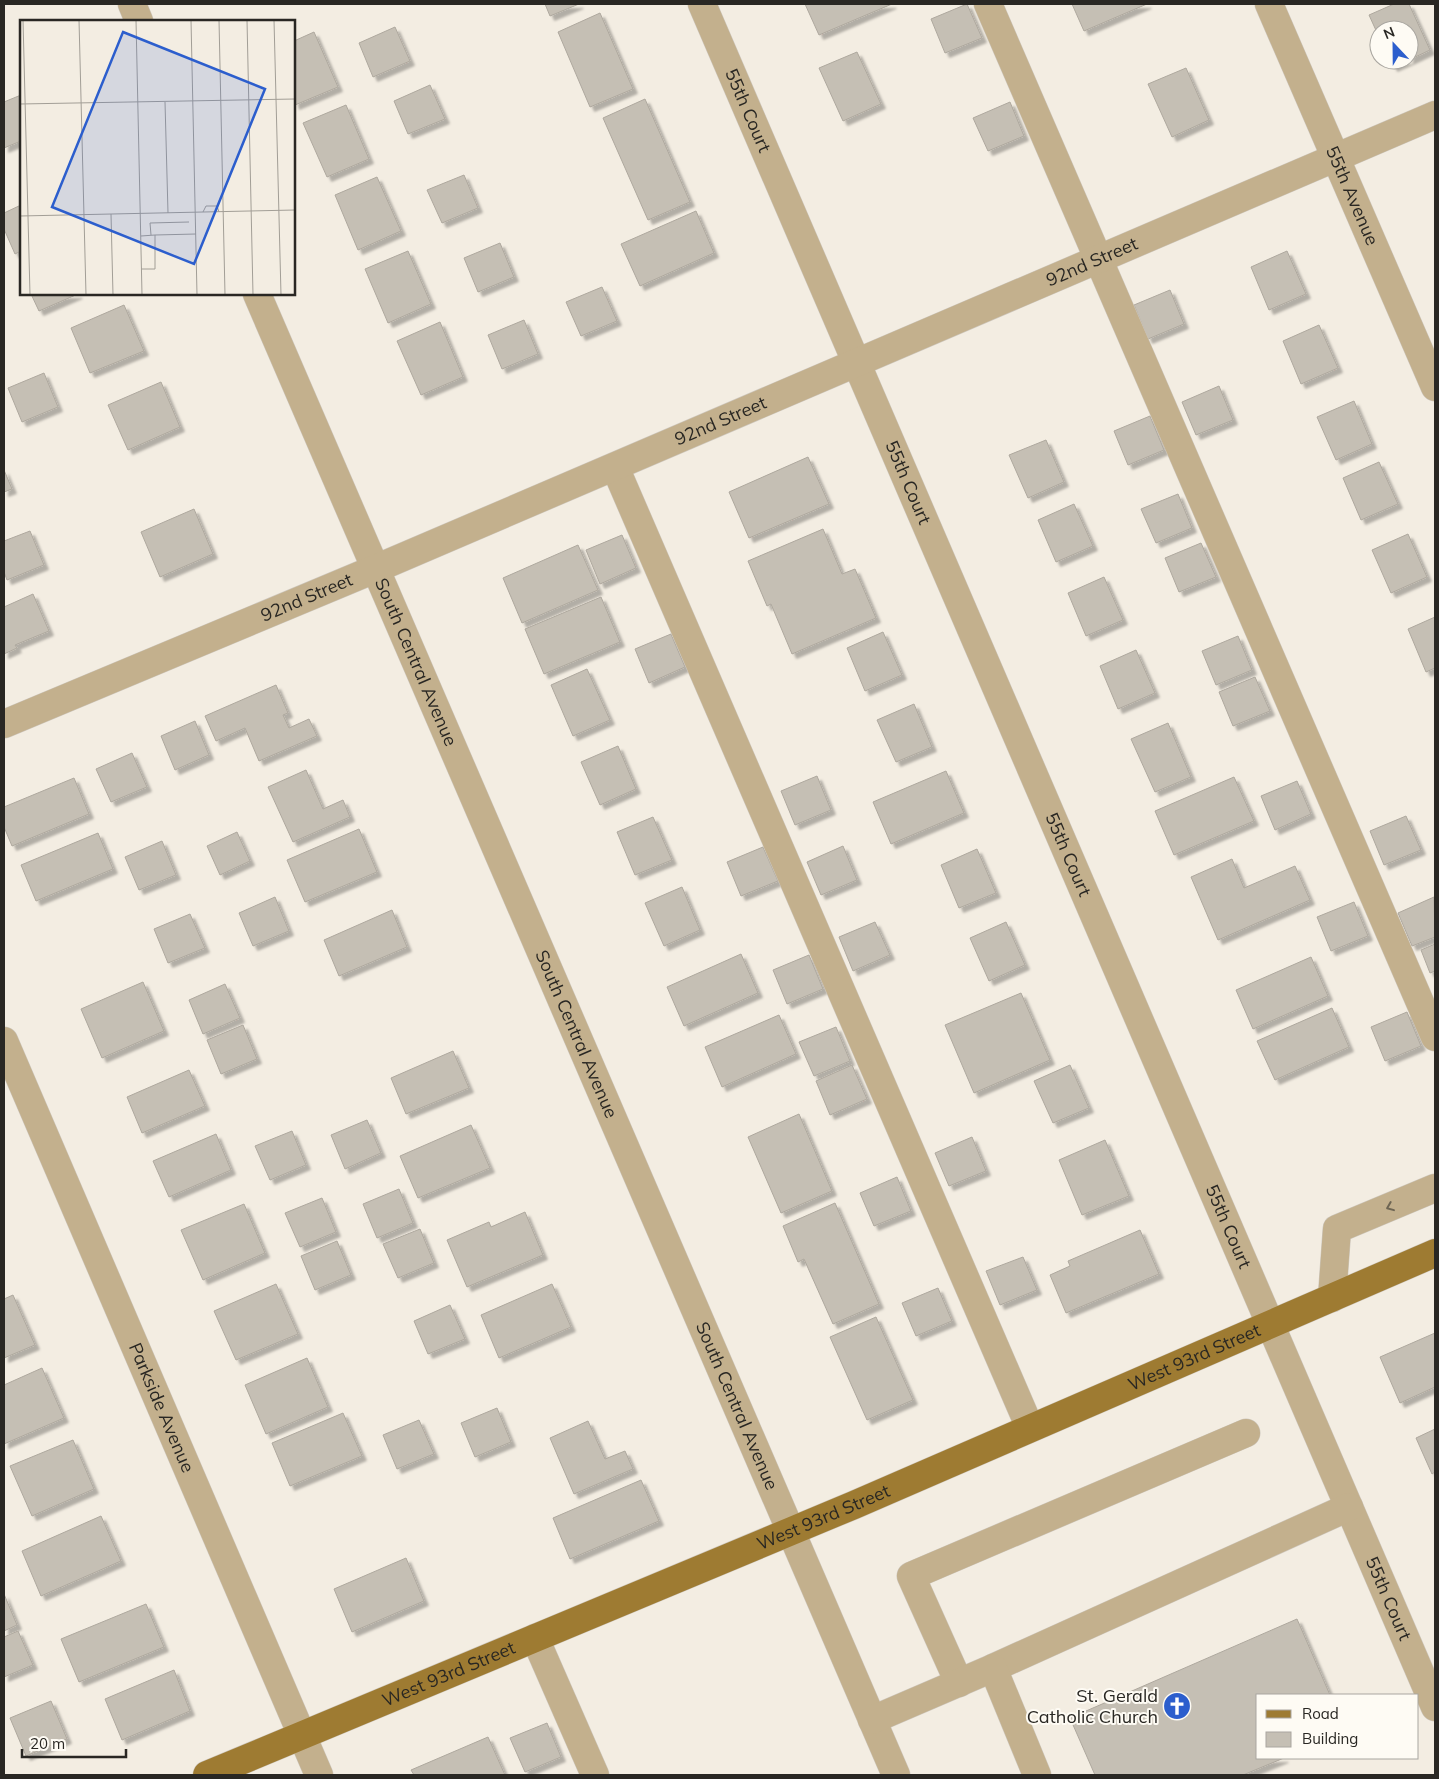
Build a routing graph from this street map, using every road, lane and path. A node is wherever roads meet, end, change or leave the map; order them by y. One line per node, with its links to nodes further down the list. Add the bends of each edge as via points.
1 (132, 4): 5 (street)
2 (702, 4): 10 (street, 55th Court)
3 (988, 4): 8 (street)
4 (1269, 4): 7 (street, 55th Avenue)
5 (140, 20)
6 (1435, 115): 7 (street, 92nd Street)
7 (1335, 158): 8 (street, 92nd Street); 11 (street, 55th Avenue)
8 (1099, 259): 10 (street, 92nd Street); 15 (street)
9 (256, 295): 13 (street, South Central Avenue)
10 (857, 363): 12 (street, 92nd Street); 20 (street, 55th Court)
11 (1435, 386)
12 (615, 467): 13 (street, 92nd Street); 21 (street)
13 (375, 569): 14 (street, 92nd Street); 24 (street, South Central Avenue)
14 (4, 724)
15 (1435, 1037)
16 (4, 1041): 30 (street, Parkside Avenue)
17 (1435, 1188): 19 (street, one-way to 19, via 1337,1229)
18 (1435, 1253): 19 (main road, West 93rd Street)
19 (1332, 1298): 20 (main road, West 93rd Street)
20 (1270, 1324): 21 (main road, West 93rd Street); 23 (street, 55th Court)
21 (1030, 1428): 24 (main road, West 93rd Street)
22 (1246, 1433): 27 (street, via 911,1576)
23 (1349, 1507): 26 (street); 28 (street, 55th Court)
24 (790, 1532): 25 (main road, West 93rd Street); 29 (street, South Central Avenue)
25 (535, 1638): 30 (main road, West 93rd Street); 33 (street)
26 (993, 1668): 27 (street); 35 (street)
27 (959, 1683): 29 (street)
28 (1435, 1706)
29 (872, 1720): 34 (street, South Central Avenue)
30 (302, 1735): 31 (main road, West 93rd Street); 32 (street, Parkside Avenue)
31 (207, 1775)
32 (319, 1775)
33 (594, 1775)
34 (896, 1775)
35 (1037, 1775)

